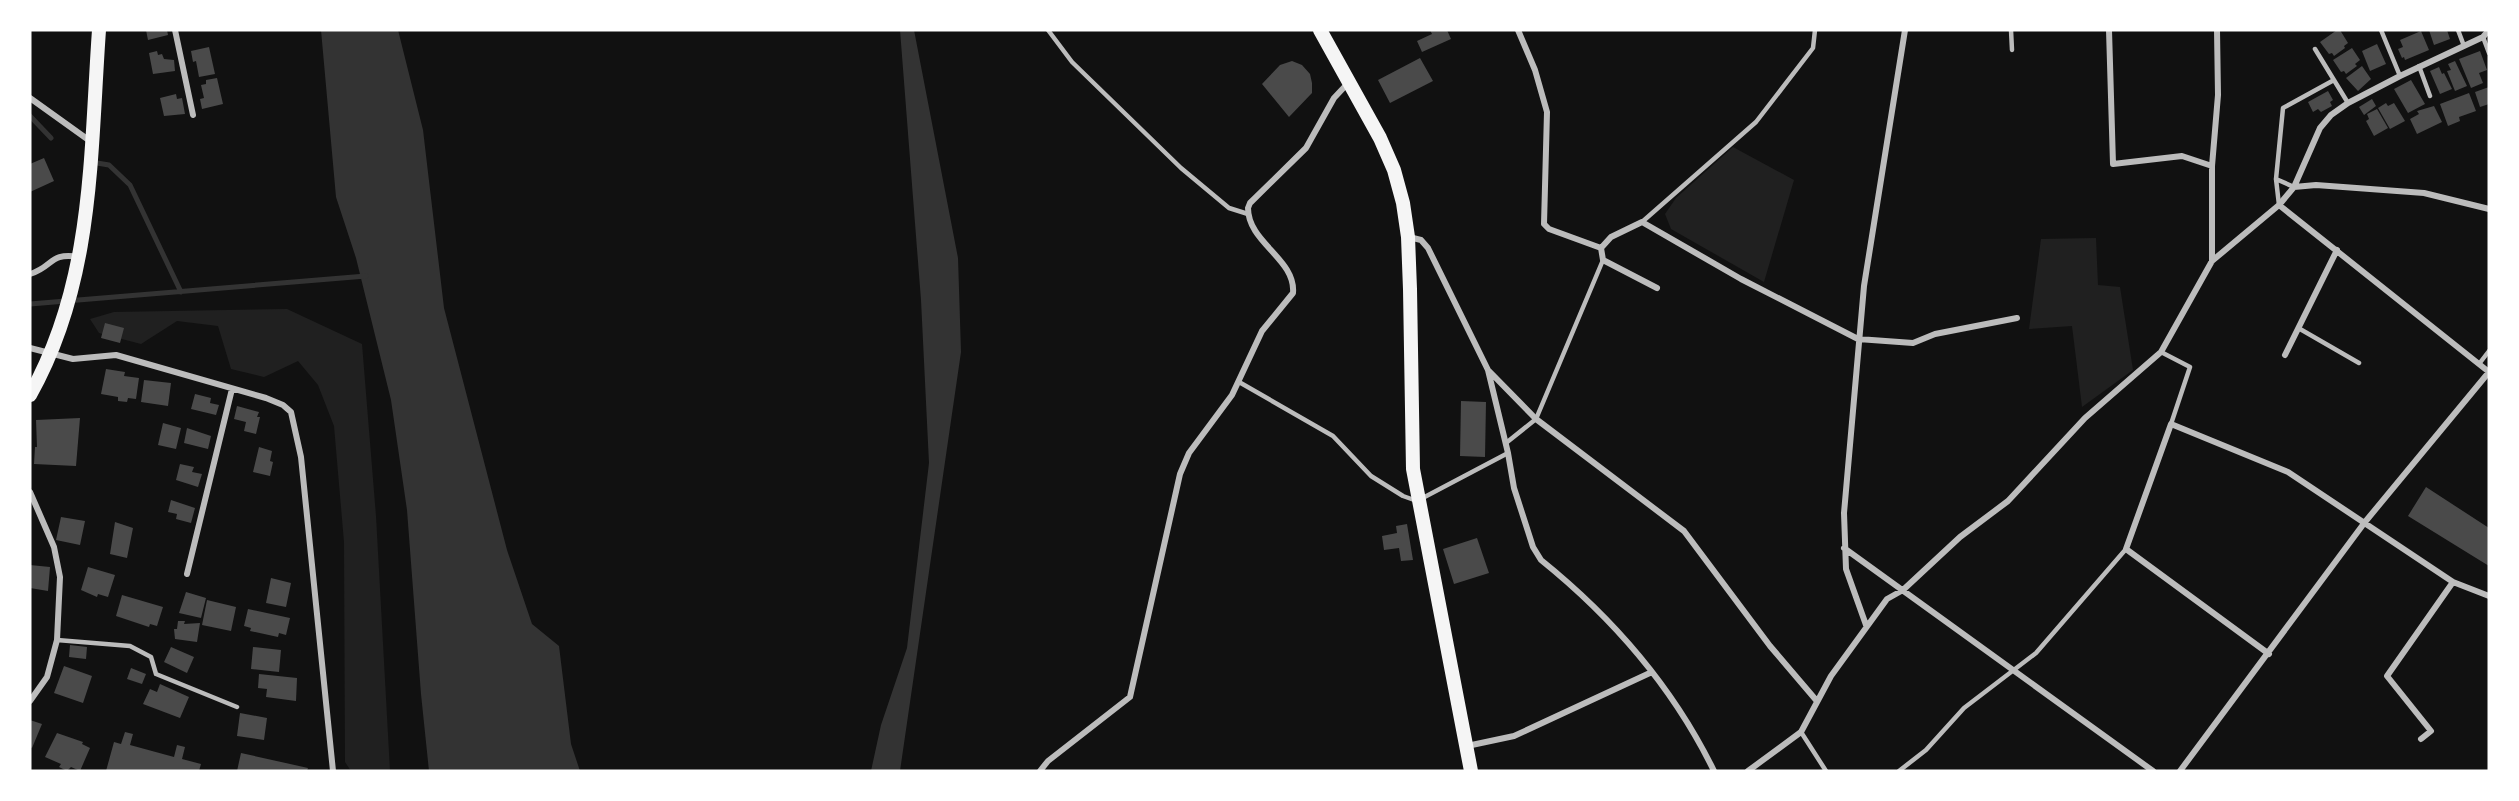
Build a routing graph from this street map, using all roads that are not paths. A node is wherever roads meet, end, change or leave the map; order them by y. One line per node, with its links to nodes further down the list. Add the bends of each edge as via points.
1 (99, 30): 27 (main road)
2 (175, 30): 26 (street)
3 (1048, 30): 33 (lane, via 1072,62 1181,168 1229,208)
4 (1320, 30): 22 (main road)
5 (1518, 30): 36 (street, via 1548,112 1544,224)
6 (1815, 30): 34 (lane, via 1813,48 1756,122)
7 (1905, 30): 45 (street)
8 (2011, 30): 17 (lane)
9 (2109, 30): 28 (street, via 2113,164 2182,156)
10 (2217, 30): 28 (street, via 2218,95)
11 (2382, 30): 20 (lane)
12 (2458, 30): 15 (lane)
13 (2489, 30): 14 (street)
14 (2483, 37): 15 (street); 18 (lane)
15 (2464, 46): 19 (street)
16 (2315, 49): 21 (lane)
17 (2012, 50)
18 (2489, 53)
19 (2419, 66): 20 (street); 23 (lane)
20 (2400, 76): 25 (street)
21 (2334, 80): 25 (lane); 29 (lane, via 2283,108)
22 (1350, 81): 33 (street, via 1334,98 1306,148 1250,202); 35 (main road, via 1394,170)
23 (2430, 96)
24 (30, 98): 27 (street)
25 (2348, 103): 30 (street, via 2320,128)
26 (193, 115)
27 (91, 142): 40 (main road)
28 (2212, 166): 39 (street)
29 (2276, 178): 30 (lane); 31 (lane)
30 (2294, 187): 31 (street); 32 (street, via 2316,185 2424,193)
31 (2279, 205): 37 (street); 39 (street)
32 (2489, 209)
33 (1248, 214): 54 (street, via 1255,231 1291,275 1294,285 1291,297 1255,344)
34 (1642, 222): 36 (street, via 1611,237); 45 (street)
35 (1408, 237): 53 (street, via 1421,240 1428,248); 62 (main road, via 1412,454)
36 (1601, 248): 38 (street)
37 (2337, 250): 44 (street); 52 (street)
38 (1603, 260): 42 (street); 57 (lane)
39 (2212, 261): 48 (street)
40 (79, 263): 41 (street, via 63,254); 49 (main road)
41 (30, 274)
42 (1657, 288)
43 (2017, 318): 45 (street, via 1935,334 1913,343)
44 (2300, 328): 50 (street); 51 (lane)
45 (1858, 339): 64 (street)
46 (30, 348): 49 (street)
47 (2489, 351): 52 (lane)
48 (2161, 352): 58 (lane, via 2190,367); 68 (street, via 2085,418 2008,501 1960,537)
49 (50, 354): 55 (street, via 73,359 117,355); 56 (main road)
50 (2285, 356)
51 (2359, 363)
52 (2479, 364): 63 (street, via 2489,372)
53 (1488, 370): 57 (street); 59 (street)
54 (1239, 382): 62 (lane, via 1333,436 1371,476); 82 (street, via 1180,474 1130,697)
55 (232, 389): 66 (street); 81 (street, via 283,405 294,420 306,492)
56 (30, 395)
57 (1536, 419): 59 (lane); 75 (street, via 1684,531 1770,646)
58 (2171, 424): 63 (street, via 2288,472); 65 (street)
59 (1506, 443): 60 (street)
60 (1508, 453): 62 (lane); 74 (street, via 1514,488 1541,560 1611,621)
61 (30, 492): 71 (street, via 54,547 60,578)
62 (1417, 501): 80 (main road)
63 (2365, 522): 67 (street); 72 (street)
64 (1844, 548): 68 (street); 70 (street, via 1846,568)
65 (2126, 549): 72 (street); 73 (lane, via 2036,653)
66 (187, 574)
67 (2453, 582): 69 (street); 79 (street, via 2387,676 2431,731)
68 (1903, 590): 70 (street, via 1887,599); 73 (street)
69 (2489, 596)
70 (1866, 625): 75 (street)
71 (57, 640): 76 (street, via 47,677); 77 (lane, via 130,646 151,657 156,674)
72 (2269, 654): 89 (street)
73 (2014, 669): 87 (lane, via 1964,708 1926,750); 88 (street)
74 (1652, 672): 80 (street, via 1514,736); 84 (street, via 1701,744)
75 (1816, 700): 78 (street)
76 (30, 701)
77 (237, 707)
78 (1801, 732): 85 (street); 86 (lane)
79 (2421, 738)
80 (1466, 746): 83 (main road)
81 (333, 771)
82 (1040, 771)
83 (1471, 771)
84 (1714, 771)
85 (1748, 771)
86 (1826, 771)
87 (1899, 771)
88 (2153, 771)
89 (2180, 771)

